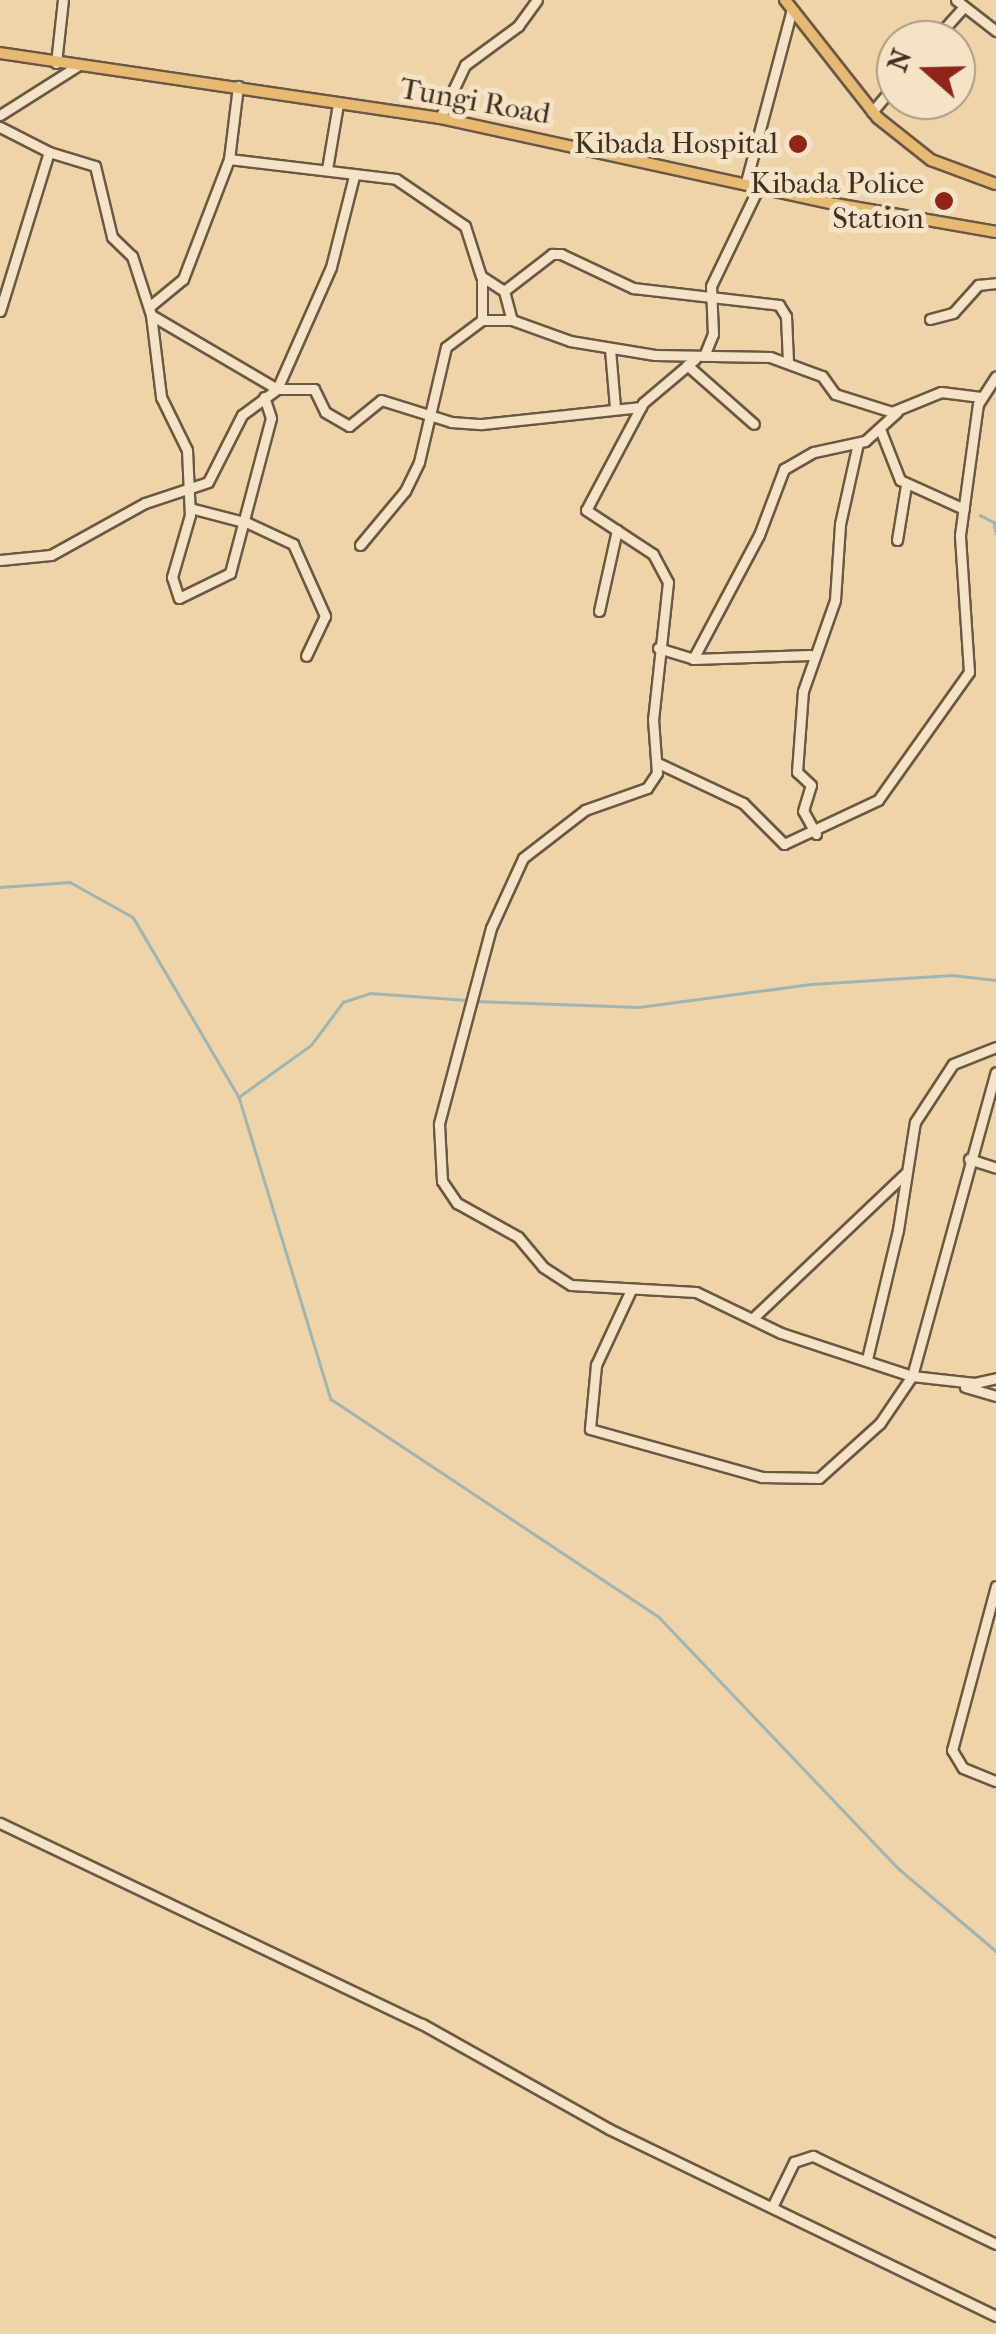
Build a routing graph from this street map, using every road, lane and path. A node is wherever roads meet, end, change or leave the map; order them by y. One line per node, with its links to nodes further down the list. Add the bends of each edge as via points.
1 (62, 0): 7 (street)
2 (537, 0): 14 (street, via 518,26 464,65)
3 (789, 4): 12 (main road); 20 (street)
4 (959, 4): 5 (street)
5 (996, 31)
6 (0, 53): 7 (main road, Tungi Road)
7 (56, 62): 8 (main road, Tungi Road)
8 (79, 65): 9 (main road, Tungi Road); 13 (street)
9 (238, 86): 10 (main road, Tungi Road); 17 (street)
10 (338, 104): 14 (main road, Tungi Road); 18 (street)
11 (876, 107): 12 (street)
12 (872, 112): 22 (main road, via 931,160)
13 (0, 114)
14 (440, 118): 20 (main road, Tungi Road)
15 (0, 127): 16 (street)
16 (50, 152): 24 (street); 30 (street, via 95,166 112,237 132,256)
17 (229, 160): 18 (street); 30 (street, via 183,279)
18 (327, 170): 19 (street)
19 (354, 176): 26 (street, via 396,178 455,216 466,226); 39 (street, via 331,267)
20 (746, 182): 21 (main road, Tungi Road)
21 (760, 184): 23 (main road, Tungi Road); 29 (street)
22 (996, 184)
23 (996, 232)
24 (14, 261): 25 (street); 31 (street)
25 (0, 263)
26 (481, 276): 28 (street); 33 (street)
27 (996, 282): 32 (street, via 978,284 953,314)
28 (504, 291): 29 (street, via 561,254 633,288); 34 (street)
29 (709, 296): 36 (street, via 713,334); 37 (street, via 782,306)
30 (150, 311): 39 (street); 50 (street, via 161,396 186,446)
31 (0, 312)
32 (930, 319)
33 (482, 320): 34 (street); 45 (street, via 446,347)
34 (512, 320): 35 (street)
35 (610, 349): 36 (street); 42 (street)
36 (695, 360): 37 (street); 43 (street); 46 (street)
37 (788, 362): 44 (street, via 822,376 834,394)
38 (996, 376): 41 (street)
39 (277, 388): 40 (street); 45 (street, via 314,389 326,412 349,426 381,400)
40 (264, 397): 50 (street, via 242,415 208,482); 53 (street, via 271,418)
41 (981, 397): 44 (street, via 941,392); 52 (street)
42 (615, 406): 43 (street); 45 (street, via 482,424)
43 (641, 407): 54 (street, via 586,510)
44 (897, 412): 47 (street)
45 (433, 416): 56 (street, via 405,491)
46 (754, 424)
47 (880, 430): 48 (street); 49 (street)
48 (858, 443): 61 (street, via 840,524 835,600); 62 (street, via 814,452 784,469 756,543)
49 (906, 485): 52 (street); 55 (street)
50 (190, 492): 51 (street); 57 (street, via 145,503 90,539 51,554)
51 (190, 508): 53 (street); 53 (street, via 172,573 179,598 228,576)
52 (964, 509): 64 (street, via 959,582 966,680 931,717 878,800)
53 (248, 523): 60 (street, via 295,548 325,616)
54 (617, 530): 58 (street); 59 (street, via 654,554 667,578)
55 (897, 540)
56 (360, 545)
57 (0, 560)
58 (600, 611)
59 (658, 648): 62 (street); 63 (street, via 653,734)
60 (306, 656)
61 (810, 656): 62 (street); 64 (street, via 797,772 810,785 803,811)
62 (694, 659)
63 (660, 764): 64 (street, via 743,803 780,843); 70 (street, via 647,788 604,799 523,858 488,938 437,1136 442,1182 458,1203 518,1237 543,1267 571,1285)
64 (816, 834)
65 (996, 1047): 69 (street, via 953,1064 937,1082 915,1122)
66 (996, 1072): 67 (street)
67 (969, 1159): 68 (street); 73 (street)
68 (996, 1168)
69 (908, 1172): 71 (street); 72 (street)
70 (630, 1292): 71 (street, via 696,1292); 73 (street, via 596,1364 587,1421 596,1432 646,1439 762,1477 810,1480 880,1423)
71 (752, 1319): 72 (street)
72 (867, 1359): 73 (street)
73 (912, 1376): 75 (street)
74 (996, 1378): 75 (street)
75 (947, 1382): 76 (street)
76 (996, 1396)
77 (996, 1586): 78 (street, via 952,1750 963,1768)
78 (996, 1781)
79 (0, 1823): 80 (street, via 286,1958 609,2129)
80 (773, 2204): 81 (street, via 794,2162 813,2156); 82 (street)
81 (996, 2244)
82 (996, 2316)

